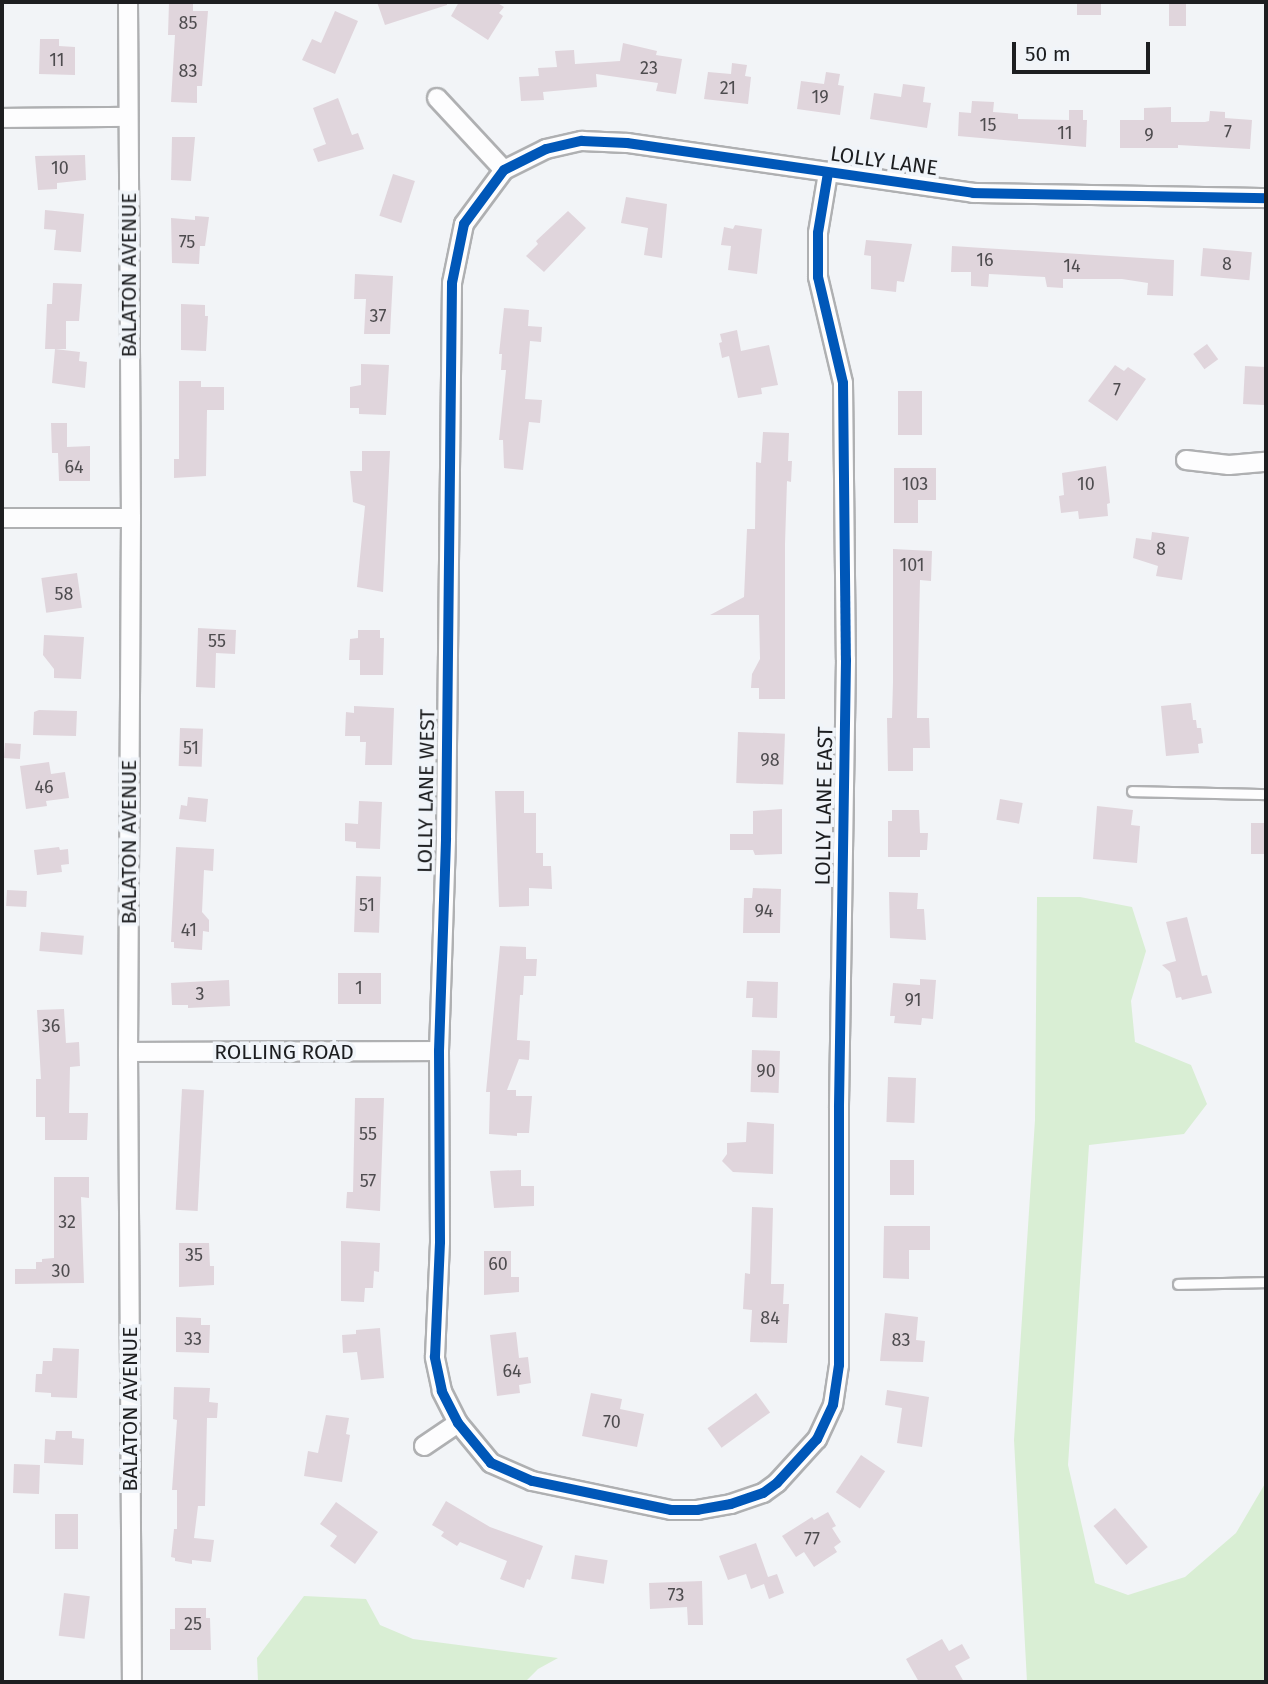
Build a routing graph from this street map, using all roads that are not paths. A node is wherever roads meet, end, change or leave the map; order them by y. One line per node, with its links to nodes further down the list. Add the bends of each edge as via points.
1 (128, 2): 3 (street, BALATON AVENUE)
2 (437, 98): 5 (street)
3 (127, 117): 4 (street); 11 (street, BALATON AVENUE)
4 (2, 118)
5 (504, 170): 6 (street, LOLLY LANE, via 564,144 603,141); 14 (street, LOLLY LANE WEST, via 464,224 452,284)
6 (828, 173): 7 (street, LOLLY LANE, via 973,193); 18 (street, LOLLY LANE EAST, via 818,233 818,277 844,383 846,660 839,1365 833,1405 817,1439 792,1469 763,1493 712,1508 671,1510 503,1471 482,1455)
7 (1266, 198)
8 (1186, 460): 9 (street, via 1229,465)
9 (1266, 462)
10 (2, 518): 11 (street)
11 (131, 518): 15 (street, BALATON AVENUE)
12 (1132, 790): 13 (lane)
13 (1266, 794)
14 (439, 1051): 15 (street, ROLLING ROAD); 18 (street, LOLLY LANE WEST, via 435,1357 442,1391)
15 (128, 1052): 20 (street, BALATON AVENUE)
16 (1266, 1282): 17 (lane)
17 (1178, 1284)
18 (458, 1423): 19 (street)
19 (424, 1447)
20 (132, 1682)

